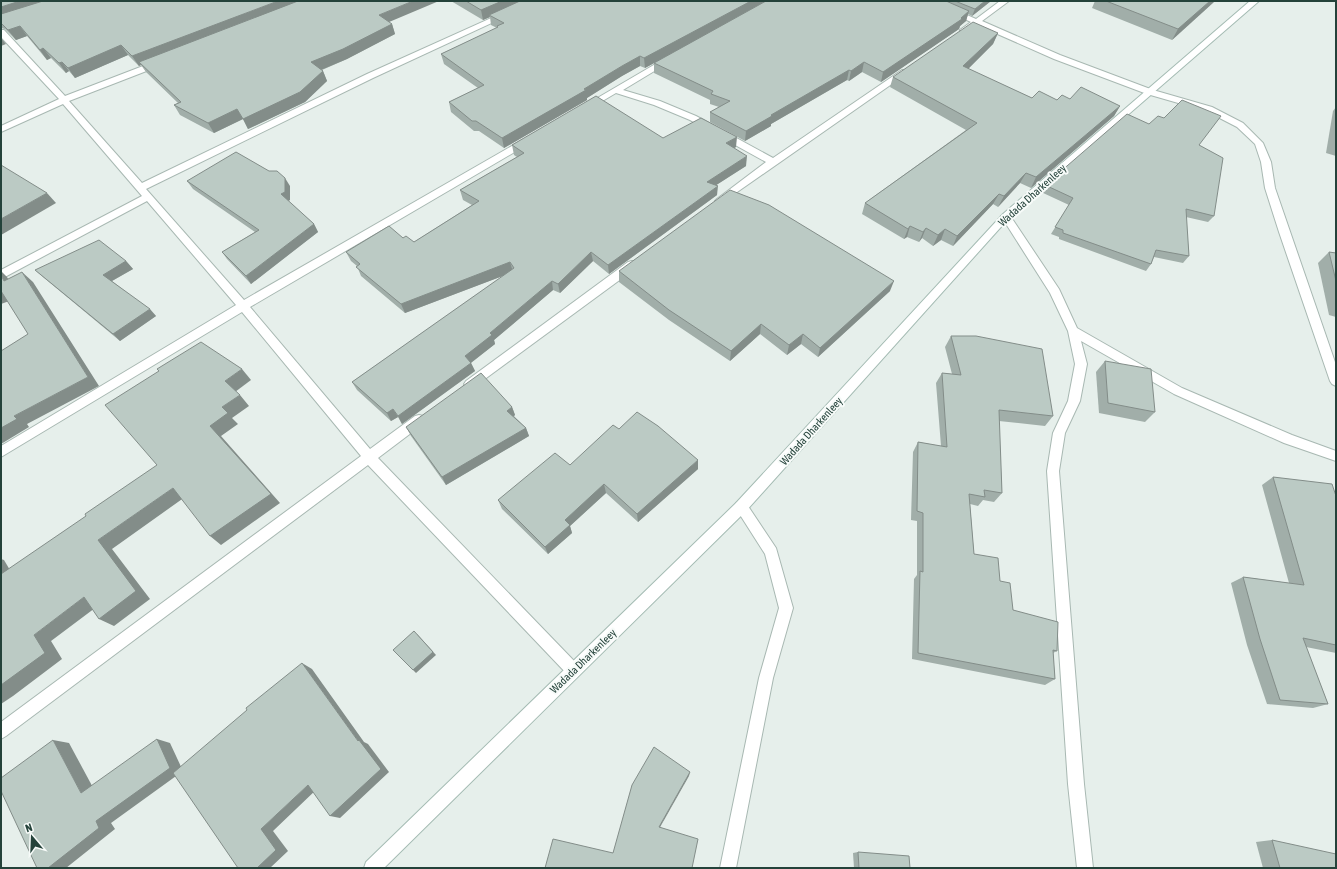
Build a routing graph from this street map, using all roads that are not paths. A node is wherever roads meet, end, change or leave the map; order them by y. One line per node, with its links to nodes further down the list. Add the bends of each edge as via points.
1 (535, 1): 18 (street, via 370,76)
2 (930, 1): 5 (street)
3 (1005, 1): 5 (street)
4 (1255, 1): 12 (street, Wadada Dharkenleey)
5 (977, 22): 7 (street); 12 (street, via 1057,57)
6 (1, 32): 13 (street)
7 (957, 36)
8 (676, 57): 11 (street)
9 (165, 61): 13 (street)
10 (911, 67): 17 (street)
11 (615, 90): 14 (street); 17 (street, via 693,118)
12 (1150, 92): 20 (street, Wadada Dharkenleey); 25 (street, via 1208,108 1240,126 1259,143 1284,232)
13 (64, 100): 15 (street); 18 (street)
14 (580, 110)
15 (1, 129)
16 (532, 138): 23 (street)
17 (773, 162): 19 (street)
18 (143, 192): 22 (street); 23 (street)
19 (709, 208)
20 (1006, 216): 24 (street, via 1055,292); 31 (street, Wadada Dharkenleey)
21 (638, 260): 26 (street)
22 (1, 275)
23 (243, 306): 28 (street); 30 (street)
24 (1073, 331): 29 (street, via 1178,391 1288,439); 36 (street, via 1081,364 1074,401 1058,433 1052,471 1076,784)
25 (1336, 381)
26 (458, 392)
27 (426, 415): 30 (street)
28 (1, 452)
29 (1336, 456)
30 (369, 457): 32 (street); 33 (street)
31 (742, 508): 32 (street, Wadada Dharkenleey); 35 (street, via 771,552 786,608 766,678)
32 (573, 670): 34 (street, Wadada Dharkenleey)
33 (1, 731)
34 (372, 868)
35 (728, 868)
36 (1085, 868)

